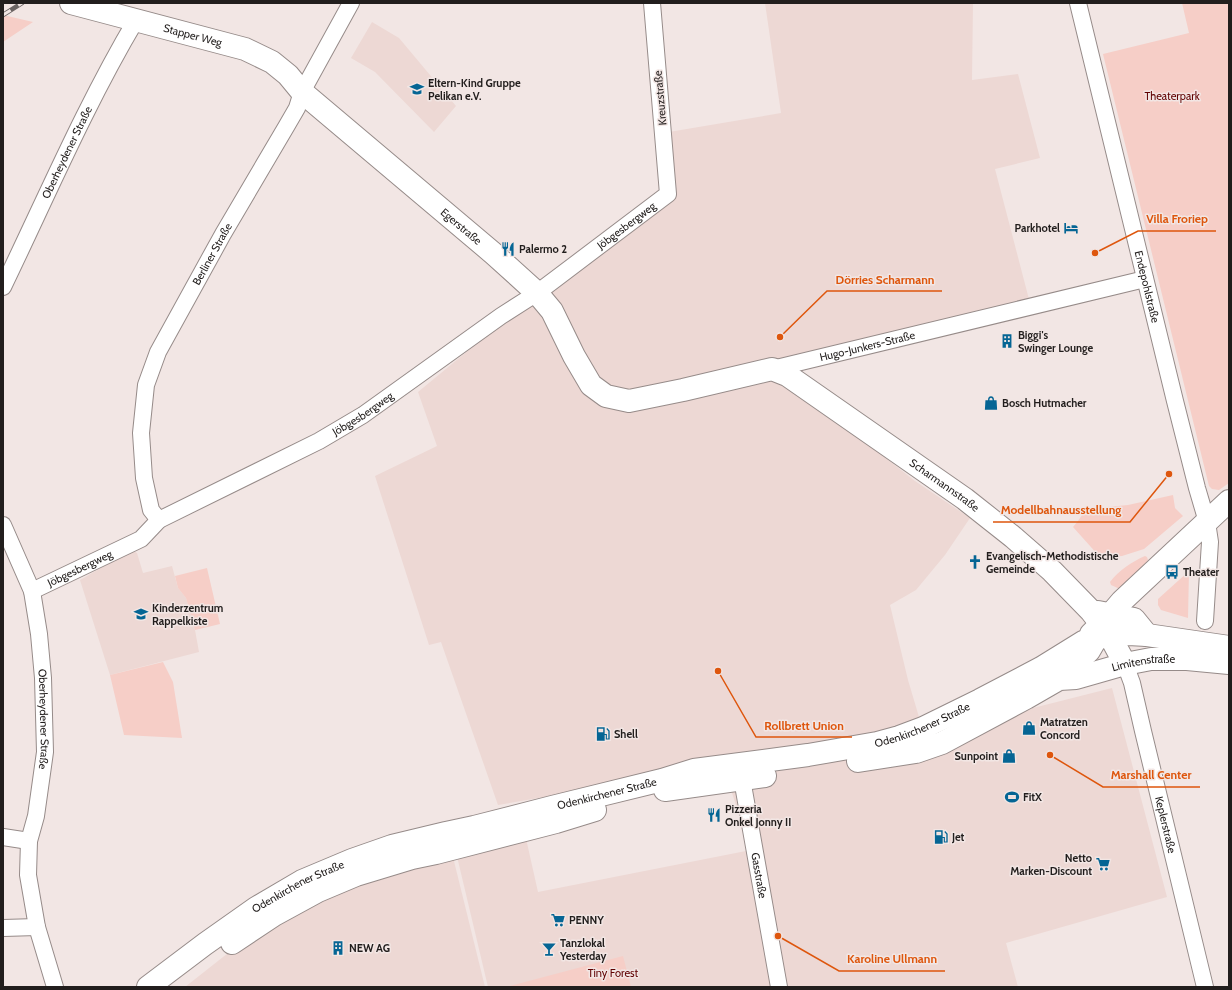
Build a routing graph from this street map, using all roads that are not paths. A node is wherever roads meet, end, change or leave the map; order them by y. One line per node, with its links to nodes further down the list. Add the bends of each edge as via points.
1 (71, 3): 5 (main road, Stapper Weg)
2 (351, 3): 6 (street, Berliner Straße)
3 (652, 3): 7 (street, Kreuzstraße)
4 (1078, 3): 8 (street, Endepohlstraße)
5 (136, 20): 6 (main road, Stapper Weg, via 250,51 272,62 288,75); 9 (street, Oberheydener Straße, via 70,144)
6 (302, 92): 10 (main road, Egerstraße, via 494,254); 14 (street, Berliner Straße, via 286,127 158,352 146,385 141,433 144,478 151,510)
7 (668, 194): 10 (street, Jöbgesbergweg)
8 (1145, 279): 11 (street, Hugo-Junkers-Straße); 15 (street, Endepohlstraße)
9 (3, 287)
10 (537, 294): 12 (main road, Egerstraße, via 552,311); 14 (street, Jöbgesbergweg, via 501,316 363,415 319,441)
11 (772, 369): 12 (main road, Hugo-Junkers-Straße, via 629,400 606,396); 19 (main road, Scharmannstraße, via 787,375 987,515 1052,571)
12 (591, 385)
13 (1229, 502): 15 (main road, Odenkirchener Straße)
14 (159, 520): 17 (street, Jöbgesbergweg, via 141,539)
15 (1207, 522): 18 (street, Endepohlstraße, via 1210,542); 19 (main road, Odenkirchener Straße, via 1122,601)
16 (3, 525): 17 (street, Oberheydener Straße)
17 (32, 590): 26 (street, Oberheydener Straße, via 43,678 45,752)
18 (1204, 620)
19 (1099, 627): 20 (main road, Limitenstraße, via 1128,634); 22 (main road, Scharmannstraße); 23 (main road, Odenkirchener Straße, via 1089,650); 24 (main road, Odenkirchener Straße, via 1041,668 915,732 877,743 808,755)
20 (1229, 647)
21 (1229, 663): 22 (main road, Limitenstraße, via 1151,659)
22 (1125, 664): 23 (main road, Limitenstraße, via 1076,678); 33 (street, Keplerstraße)
23 (1059, 679): 24 (main road, Odenkirchener Straße, via 942,743 916,752)
24 (741, 771): 30 (main road, Odenkirchener Straße, via 694,770 480,826 392,846 352,860 302,881 256,908); 31 (main road, Odenkirchener Straße, via 640,796 585,814 412,858 356,875 318,891 274,915); 32 (street, Gasstraße)
25 (3, 837): 26 (street)
26 (30, 841): 27 (street, Oberheydener Straße, via 28,875)
27 (37, 927): 28 (street); 29 (street, Oberheydener Straße)
28 (3, 928)
29 (55, 987)
30 (148, 987)
31 (174, 987)
32 (779, 987)
33 (1205, 987)

